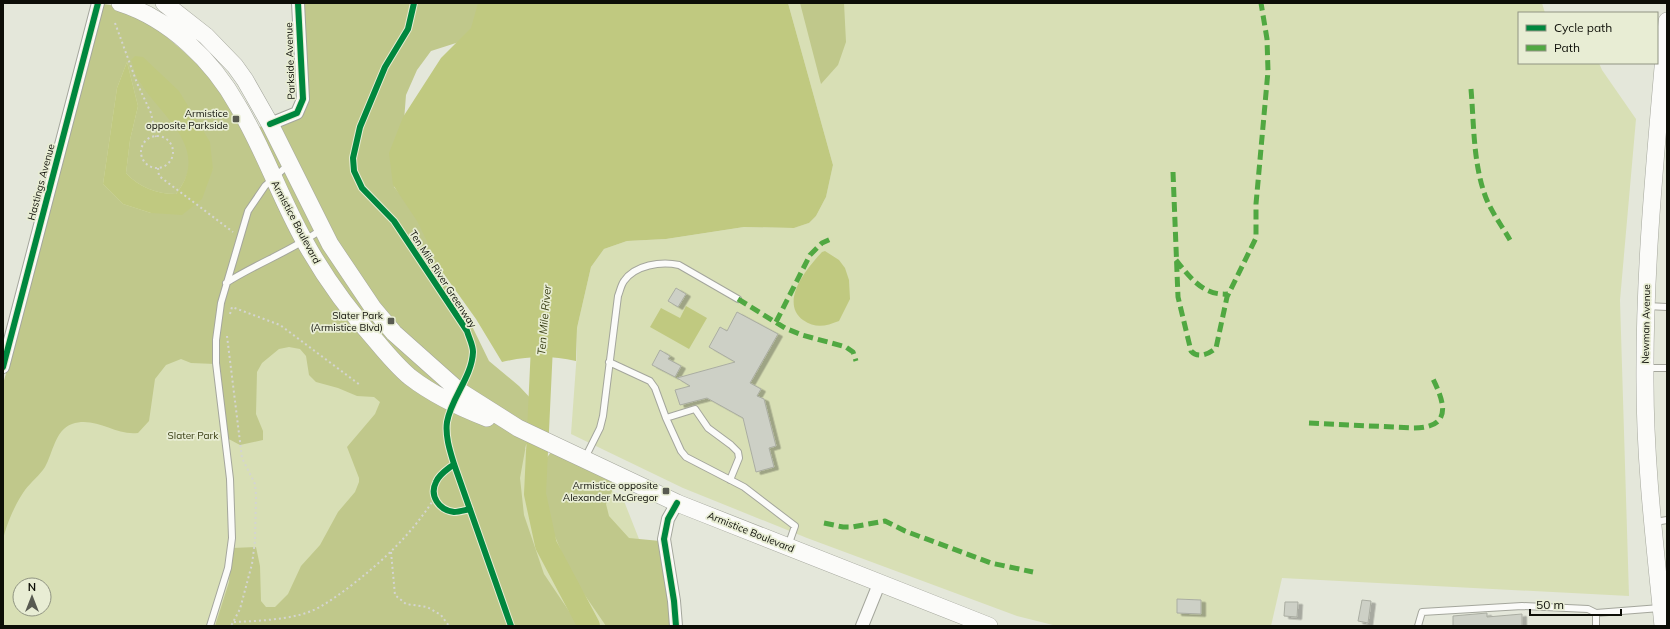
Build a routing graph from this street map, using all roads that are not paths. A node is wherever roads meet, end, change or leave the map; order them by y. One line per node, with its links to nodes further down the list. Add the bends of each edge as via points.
1 (98, 3): 16 (street, Hastings Avenue)
2 (120, 3): 8 (main road, Armistice Boulevard, via 142,12 171,30 209,66 238,105)
3 (164, 3): 6 (main road, Armistice Boulevard, via 190,22 235,66)
4 (298, 3): 6 (street, Parkside Avenue, via 303,99 297,112)
5 (1667, 21): 13 (main road, Newman Avenue)
6 (270, 124): 7 (main road, Armistice Boulevard)
7 (289, 164): 8 (lane); 9 (main road, Armistice Boulevard)
8 (273, 178): 10 (main road, Armistice Boulevard); 11 (lane, via 264,186 248,211)
9 (323, 229): 10 (lane); 20 (main road, Armistice Boulevard, via 330,244 373,308 394,333 458,390)
10 (305, 242): 11 (lane, via 252,266); 20 (main road, Armistice Boulevard, via 339,297 390,358 410,377 467,410)
11 (226, 283): 30 (lane, via 220,303 216,340 230,479 232,538 228,568)
12 (738, 299): 15 (lane, via 679,265 662,264 639,268 622,283)
13 (1645, 306): 14 (lane); 17 (main road, Newman Avenue)
14 (1667, 307)
15 (609, 362): 19 (lane, via 650,381); 21 (lane, via 600,428)
16 (3, 367)
17 (1645, 368): 18 (lane); 24 (main road, Newman Avenue, via 1647,440)
18 (1667, 368)
19 (666, 418): 22 (lane, via 686,457); 22 (lane, via 695,409 708,428 738,452 739,458)
20 (518, 428): 21 (main road, Armistice Boulevard)
21 (584, 459): 23 (main road, Armistice Boulevard)
22 (730, 480): 25 (lane, via 765,501 795,526)
23 (677, 503): 25 (main road, Armistice Boulevard); 31 (street, via 668,519 664,539)
24 (1660, 521): 26 (main road, Newman Avenue)
25 (788, 547): 27 (main road, Armistice Boulevard)
26 (1663, 579): 28 (main road, Newman Avenue)
27 (879, 584): 32 (street); 33 (main road, Armistice Boulevard)
28 (1661, 608): 29 (lane); 36 (main road, Newman Avenue)
29 (1596, 613): 34 (lane, via 1588,609 1522,606 1422,612); 35 (lane)
30 (210, 626)
31 (676, 626)
32 (862, 626)
33 (989, 626)
34 (1418, 626)
35 (1596, 626)
36 (1663, 626)

